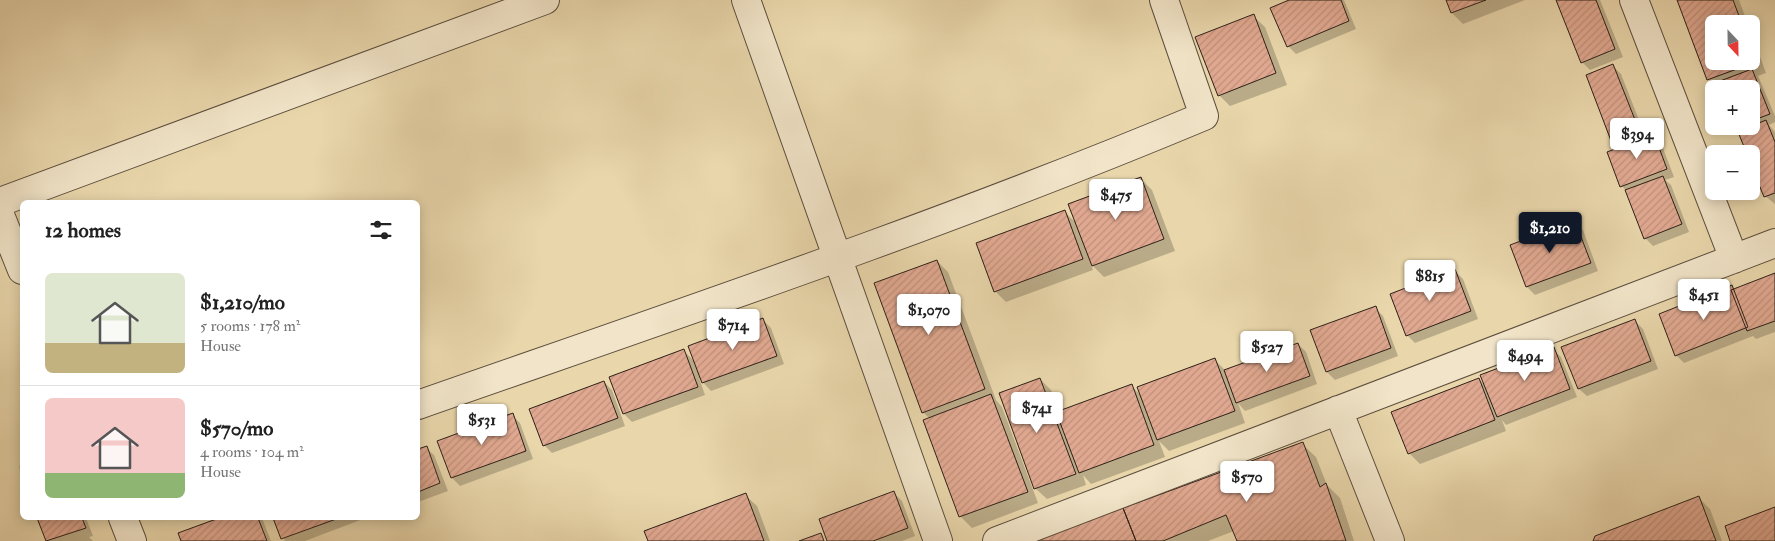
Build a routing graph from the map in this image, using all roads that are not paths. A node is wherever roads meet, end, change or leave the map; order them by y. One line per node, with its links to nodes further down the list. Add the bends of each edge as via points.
1 (545, 0): 5 (street)
2 (746, 0): 8 (street)
3 (1164, 0): 8 (street, via 1204,116 1121,151)
4 (1634, 0): 9 (street)
5 (0, 202)
6 (0, 215): 10 (street)
7 (1775, 243): 9 (street)
8 (836, 259): 11 (street); 15 (street)
9 (1734, 259): 12 (street)
10 (20, 265)
11 (420, 404)
12 (1338, 410): 16 (street); 17 (street)
13 (124, 520): 14 (street)
14 (132, 541)
15 (938, 541)
16 (997, 541)
17 (1390, 541)

